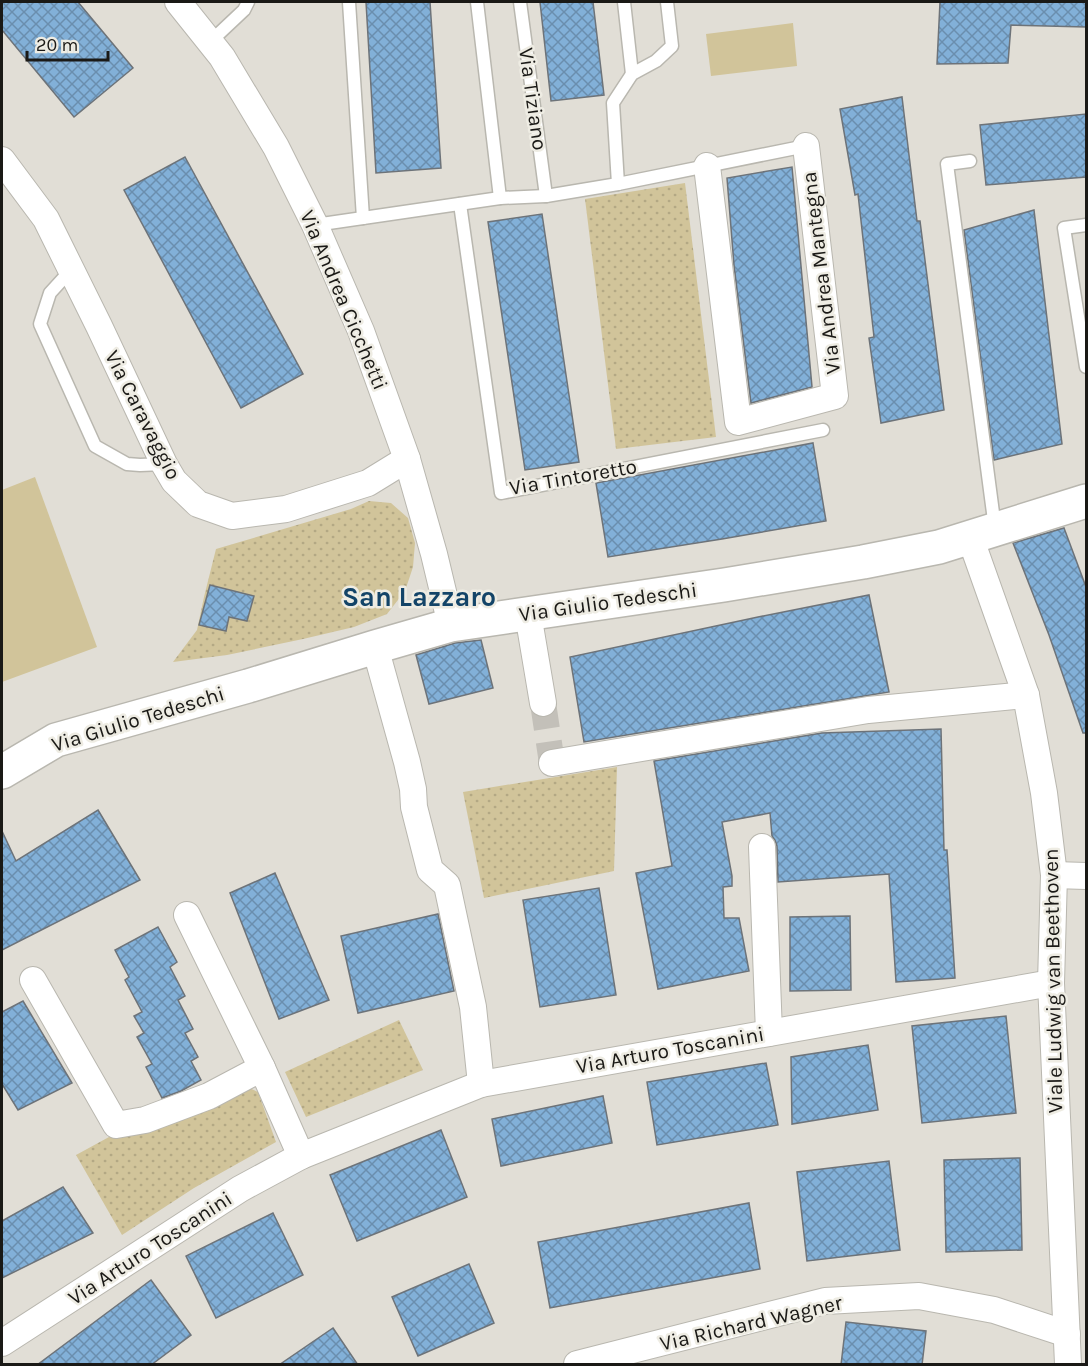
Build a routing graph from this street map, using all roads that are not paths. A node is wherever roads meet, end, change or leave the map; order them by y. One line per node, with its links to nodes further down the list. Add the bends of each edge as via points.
1 (178, 2): 8 (street, Via Andrea Cicchetti)
2 (248, 2): 8 (lane)
3 (349, 2): 18 (lane)
4 (477, 2): 16 (lane)
5 (520, 2): 15 (lane, Via Tiziano)
6 (624, 2): 9 (lane)
7 (667, 2): 9 (lane, via 672,46 656,61)
8 (210, 42): 19 (street, Via Andrea Cicchetti, via 276,147)
9 (632, 74): 14 (lane, via 613,103)
10 (806, 146): 13 (lane, Via Andrea Mantegna); 13 (street, Via Andrea Mantegna, via 835,396 738,422)
11 (2, 160): 21 (street, Via Caravaggio, via 46,219)
12 (970, 161): 27 (lane, via 947,164)
13 (707, 166): 14 (lane, Via Andrea Mantegna)
14 (618, 184): 15 (lane, Via Andrea Mantegna)
15 (546, 196): 16 (lane, Via Andrea Mantegna)
16 (500, 198): 17 (lane, Via Andrea Mantegna)
17 (460, 204): 18 (lane, Via Andrea Mantegna); 23 (lane, Via Tintoretto, via 501,493)
18 (363, 218): 19 (lane, Via Andrea Mantegna)
19 (315, 225): 24 (street, Via Andrea Cicchetti, via 361,331)
20 (1086, 225): 22 (lane, via 1064,228)
21 (71, 270): 25 (street, Via Caravaggio); 25 (lane, via 50,293 40,324 95,446 127,464)
22 (1086, 367)
23 (823, 430)
24 (407, 459): 25 (street, Via Caravaggio, via 368,483 286,509 232,516 198,504 174,482); 29 (street, Via Andrea Cicchetti)
25 (164, 464)
26 (1086, 501): 27 (street, Via Giulio Tedeschi)
27 (983, 533): 28 (street, Via Giulio Tedeschi, via 939,547 863,562); 31 (street, Viale Ludwig van Beethoven)
28 (528, 614): 29 (street, Via Giulio Tedeschi); 32 (street)
29 (451, 626): 30 (street, Via Giulio Tedeschi)
30 (375, 647): 34 (street, Via Giulio Tedeschi, via 56,740); 43 (street, via 407,762 430,870 447,885 473,1007)
31 (1026, 695): 33 (street, via 868,710); 36 (street, Viale Ludwig van Beethoven)
32 (543, 702)
33 (552, 763)
34 (2, 772)
35 (762, 847): 41 (street)
36 (1054, 875): 37 (street); 40 (street, Viale Ludwig van Beethoven)
37 (1086, 876)
38 (187, 915): 42 (street)
39 (33, 980): 42 (street, via 116,1125 145,1120 209,1096)
40 (1050, 983): 41 (street, Via Arturo Toscanini); 45 (street, Viale Ludwig van Beethoven)
41 (770, 1033): 43 (street, Via Arturo Toscanini)
42 (262, 1068): 44 (street)
43 (481, 1084): 44 (street, Via Arturo Toscanini)
44 (301, 1156): 46 (street, Via Arturo Toscanini, via 240,1189)
45 (1067, 1334): 47 (street, Via Richard Wagner, via 994,1310 919,1296 825,1301); 48 (street, Viale Ludwig van Beethoven)
46 (2, 1343)
47 (577, 1365)
48 (1068, 1365)

